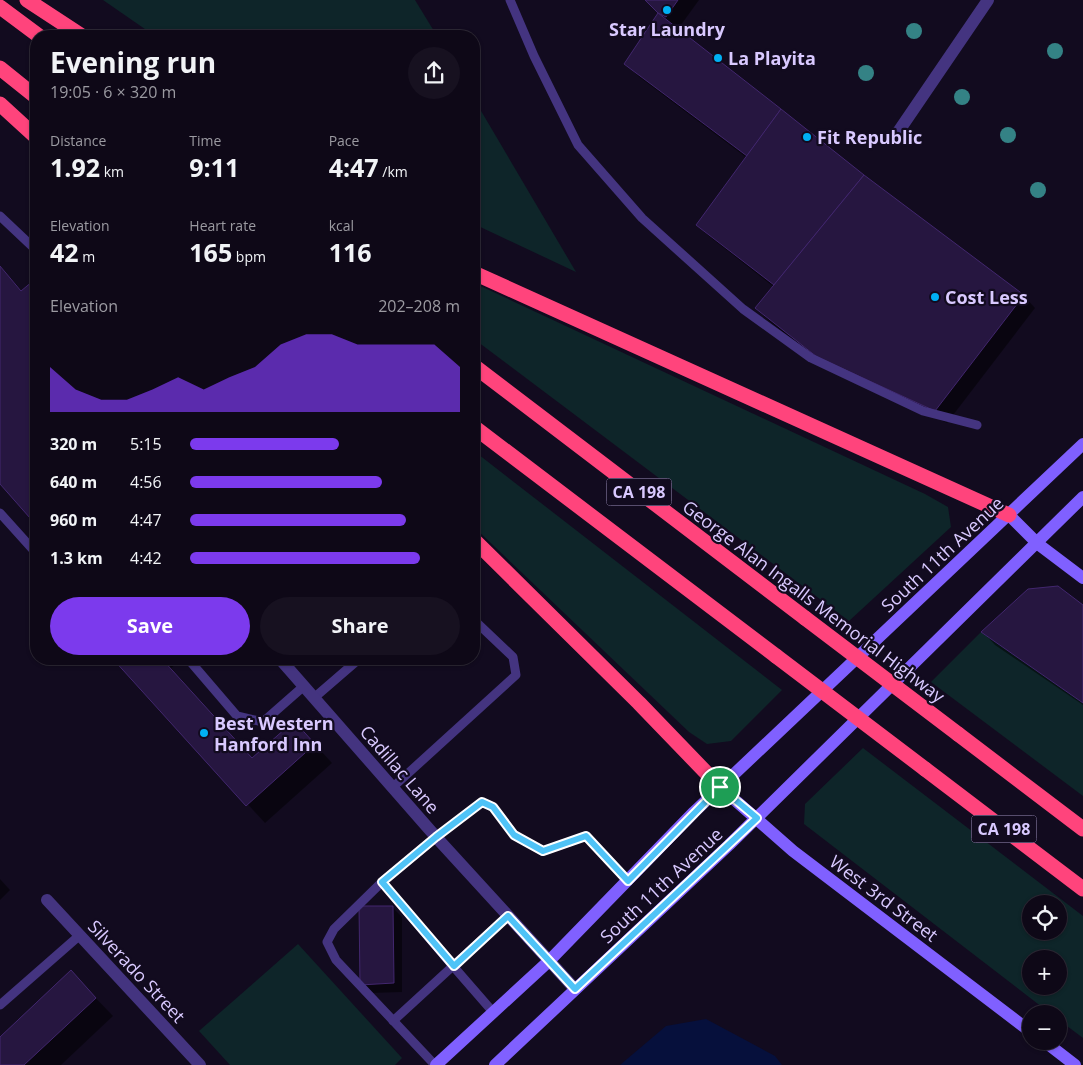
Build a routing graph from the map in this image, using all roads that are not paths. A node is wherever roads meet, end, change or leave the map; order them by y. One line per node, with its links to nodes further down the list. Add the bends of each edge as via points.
1 (27, 0): 6 (highway)
2 (510, 0): 16 (lane, via 578,145 642,218 744,309 811,358 923,411)
3 (988, 0): 11 (street)
4 (0, 7): 5 (highway)
5 (31, 30)
6 (73, 30)
7 (0, 68): 8 (highway)
8 (30, 91)
9 (0, 104): 10 (highway)
10 (30, 132)
11 (894, 138)
12 (0, 216): 13 (lane)
13 (30, 244)
14 (480, 276): 21 (highway)
15 (480, 371): 35 (highway, George Alan Ingalls Memorial Highway / CA 198, bridge)
16 (977, 425)
17 (480, 432): 39 (highway, CA 198, bridge)
18 (1083, 444): 21 (main road, South 11th Avenue)
19 (1083, 498): 22 (main road, South 11th Avenue)
20 (0, 513): 23 (lane)
21 (1009, 515): 22 (main road); 33 (main road, South 11th Avenue)
22 (1038, 544): 25 (main road); 34 (main road, South 11th Avenue)
23 (30, 546)
24 (480, 546): 33 (highway)
25 (1083, 578)
26 (480, 626): 32 (lane, via 513,657 516,675)
27 (193, 665): 30 (lane, via 237,716 263,722)
28 (285, 665): 30 (street, Cadillac Lane)
29 (352, 665): 31 (lane)
30 (304, 686): 31 (street, Cadillac Lane)
31 (315, 697): 32 (street, Cadillac Lane)
32 (393, 787): 36 (street, Cadillac Lane)
33 (720, 787): 34 (main road, West 3rd Street); 37 (main road, South 11th Avenue)
34 (757, 818): 45 (main road, South 11th Avenue); 49 (main road, West 3rd Street, via 793,851)
35 (1083, 829)
36 (436, 837): 37 (lane, via 482,802 493,807 514,835 543,851 586,836); 38 (lane); 41 (street, Cadillac Lane)
37 (628, 881): 43 (main road, South 11th Avenue)
38 (382, 882): 44 (lane); 48 (lane, via 334,929 327,942 336,960)
39 (1083, 889)
40 (47, 900): 42 (street, Silverado Street)
41 (508, 916): 43 (street, Cadillac Lane); 44 (lane)
42 (80, 935): 46 (lane); 51 (street, Silverado Street)
43 (549, 961): 45 (street, Cadillac Lane); 47 (main road, South 11th Avenue)
44 (454, 966): 47 (lane); 48 (lane)
45 (575, 989): 53 (main road, South 11th Avenue)
46 (0, 1005)
47 (493, 1012): 52 (main road, South 11th Avenue)
48 (393, 1021): 52 (lane)
49 (1022, 1025)
50 (1056, 1050): 54 (main road)
51 (194, 1063)
52 (436, 1065)
53 (495, 1065)
54 (1075, 1065)

